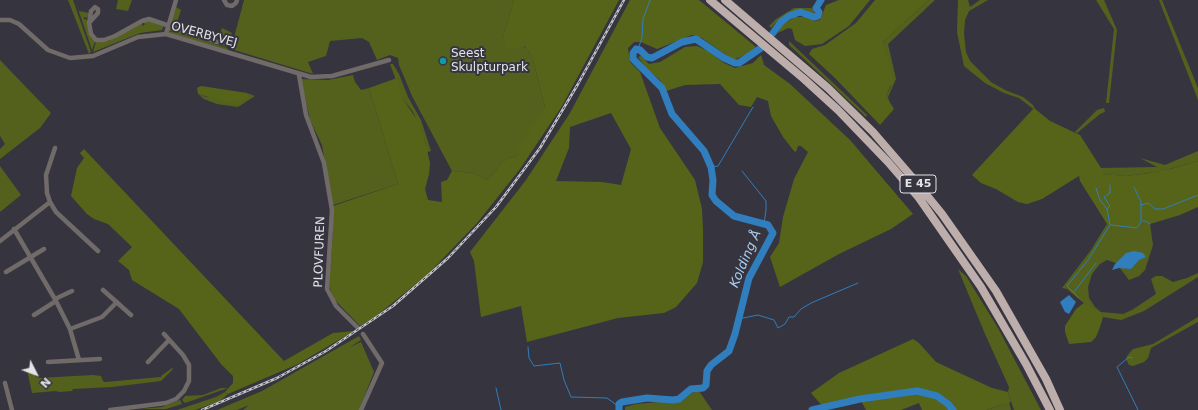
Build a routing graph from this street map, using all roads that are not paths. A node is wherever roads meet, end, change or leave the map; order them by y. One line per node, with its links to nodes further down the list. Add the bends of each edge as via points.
1 (176, 0): 8 (street)
2 (224, 0): 3 (street, via 227,5 232,6)
3 (236, 0)
4 (710, 0): 40 (highway, E 45, via 838,110 919,198 981,287)
5 (725, 0): 41 (highway, E 45, via 828,88 873,132 911,176 942,214 996,291 1042,372)
6 (0, 20): 9 (street, OVERBYVEJ, via 15,22 48,50 70,58 93,56 138,37)
7 (89, 23): 8 (street, via 92,37 100,41 149,19)
8 (169, 24): 9 (street); 10 (street)
9 (166, 34): 12 (street, OVERBYVEJ)
10 (217, 42)
11 (389, 60): 12 (street, OVERBYVEJ, via 325,78)
12 (299, 75): 27 (street, PLOVFUREN, via 306,114 324,162 332,210 327,289 336,306)
13 (56, 148): 14 (street, via 46,176)
14 (50, 202): 15 (street); 18 (street, via 56,212)
15 (14, 229): 16 (street); 19 (street)
16 (0, 241)
17 (44, 249): 19 (street)
18 (98, 251)
19 (32, 257): 20 (street); 23 (street)
20 (6, 272)
21 (103, 290): 24 (street)
22 (72, 292): 23 (street)
23 (56, 300): 26 (street); 28 (street)
24 (117, 302): 25 (street); 28 (street, via 102,317)
25 (131, 314)
26 (34, 315)
27 (358, 328)
28 (70, 329): 33 (street)
29 (164, 334): 31 (street)
30 (363, 334): 39 (street, via 382,363)
31 (169, 340): 35 (street); 38 (street, via 183,355 188,365 189,381 184,391 176,399 166,403)
32 (100, 359): 33 (street)
33 (79, 360): 34 (street)
34 (48, 362)
35 (148, 362)
36 (5, 383): 37 (street)
37 (12, 410)
38 (110, 410)
39 (361, 410)
40 (1050, 410)
41 (1060, 410)

